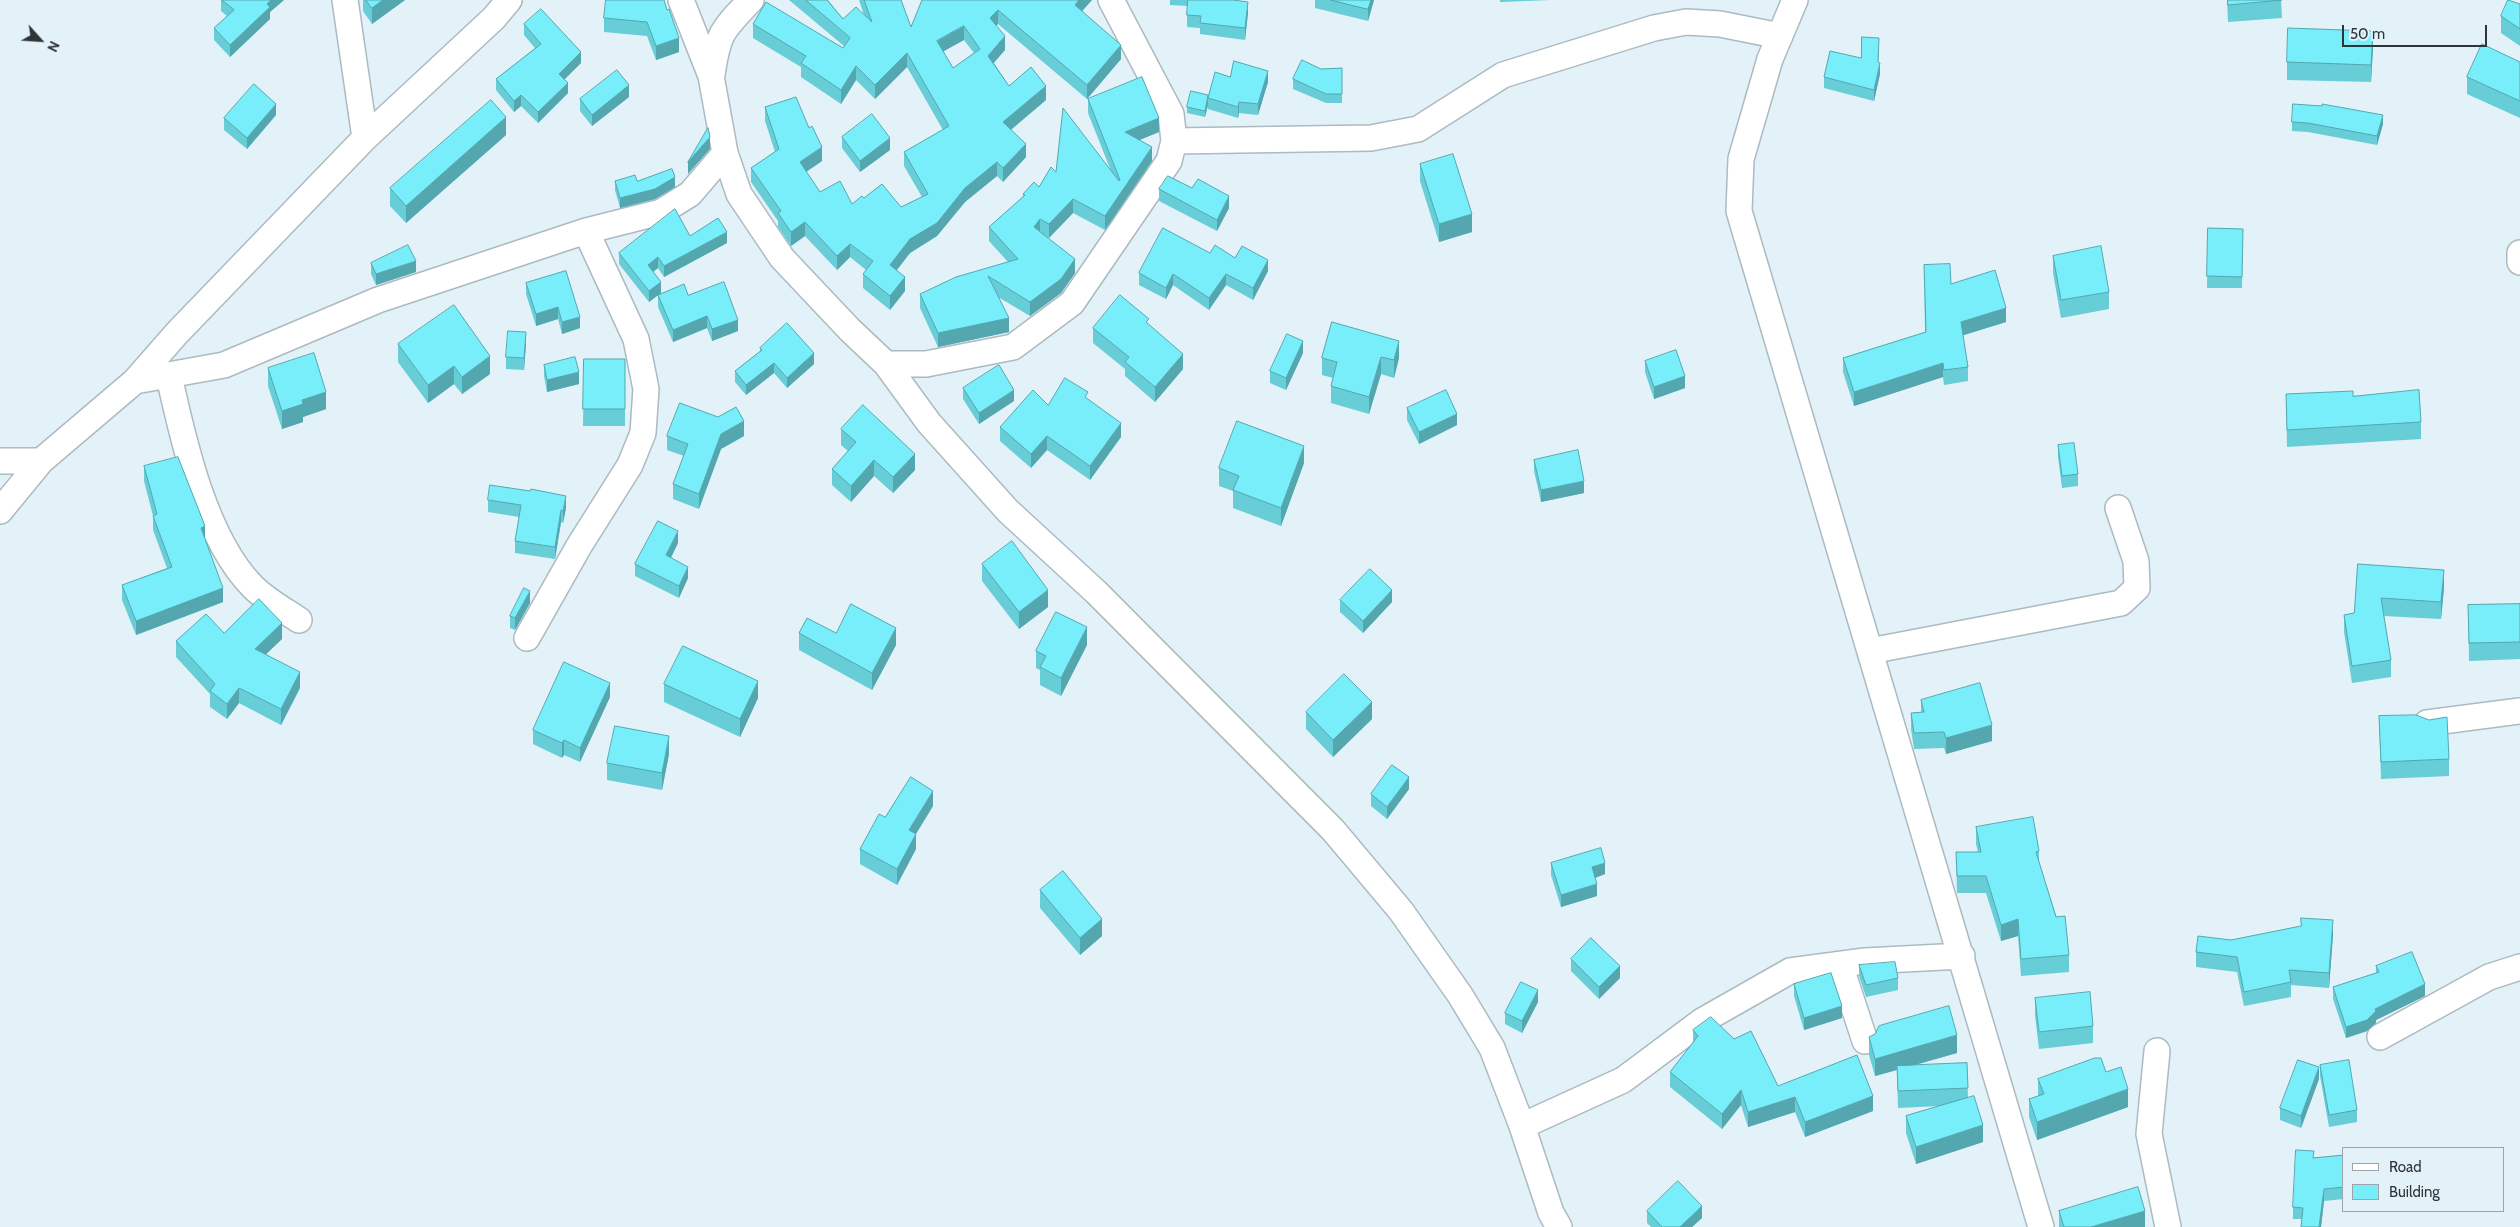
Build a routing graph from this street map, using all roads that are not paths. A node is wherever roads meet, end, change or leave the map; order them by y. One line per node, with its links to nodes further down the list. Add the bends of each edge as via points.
1 (345, 0): 9 (street)
2 (509, 0): 9 (street, via 494,18)
3 (681, 0): 8 (street)
4 (751, 0): 8 (street, via 726,26 716,44)
5 (1111, 0): 10 (street, via 1171,114)
6 (1795, 0): 7 (street)
7 (1780, 36): 10 (street, via 1720,24 1686,22 1654,28 1503,75 1418,129 1371,138); 24 (street, via 1770,59 1741,158 1739,211)
8 (712, 76): 11 (street)
9 (365, 138): 17 (street, via 176,333)
10 (1174, 141): 15 (street, via 1169,162 1072,303 1013,347 926,364)
11 (725, 153): 12 (street, via 690,194 661,212); 15 (street, via 739,194 782,258)
12 (586, 231): 16 (street, via 378,300 224,365); 23 (street, via 636,339 646,389 643,433 630,465)
13 (2520, 253): 14 (street)
14 (2520, 262)
15 (886, 364): 33 (street, via 929,423 1008,511 1096,592 1333,830 1389,896 1460,995 1492,1048)
16 (169, 376): 17 (street); 22 (street, via 182,435 211,518 232,562 253,587)
17 (135, 381): 19 (street)
18 (0, 461): 19 (street)
19 (41, 461): 21 (street)
20 (2118, 508): 24 (street, via 2136,561 2137,588 2121,603)
21 (0, 511)
22 (299, 620)
23 (527, 638)
24 (1870, 651): 27 (street)
25 (2520, 711): 26 (street)
26 (2427, 723)
27 (1962, 956): 28 (street); 35 (street)
28 (1840, 965): 31 (street); 33 (street, via 1790,971 1702,1021 1623,1080)
29 (2520, 967): 30 (street, via 2489,977)
30 (2380, 1038)
31 (1865, 1041)
32 (2157, 1051): 36 (street, via 2149,1134)
33 (1522, 1126): 34 (street, via 1551,1213)
34 (1559, 1227)
35 (2041, 1227)
36 (2168, 1227)

